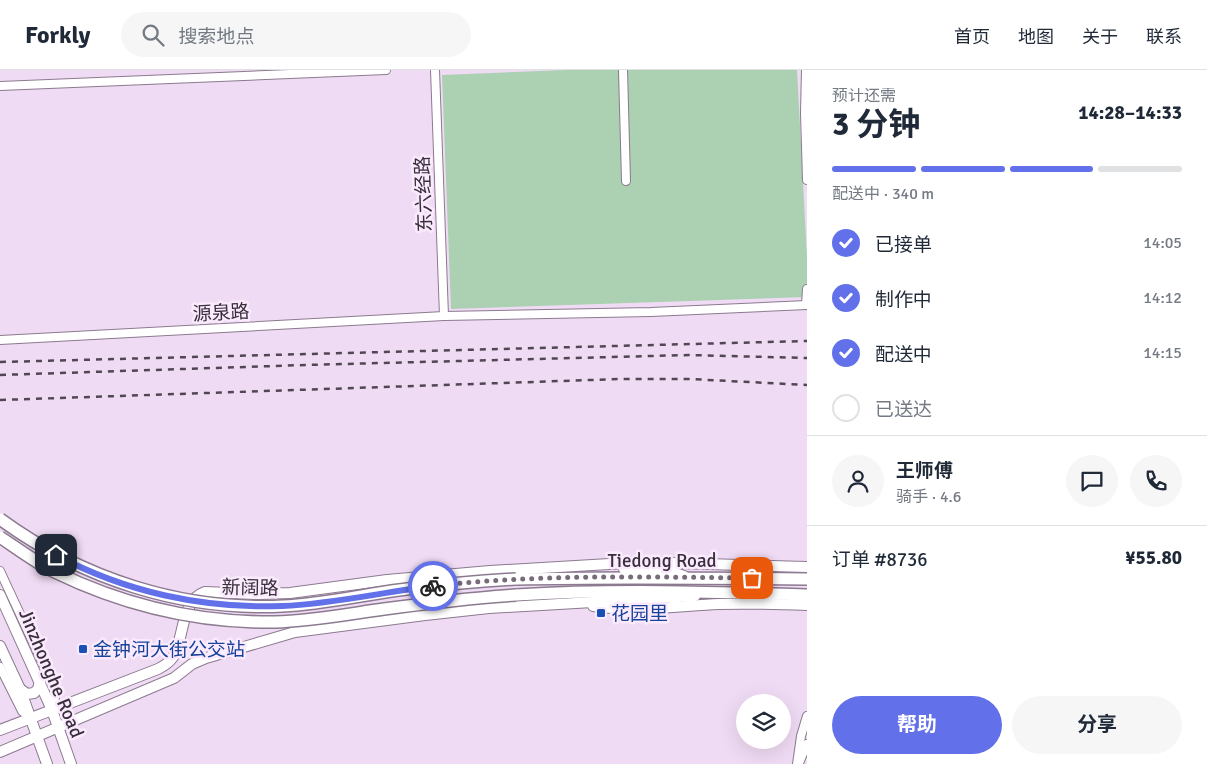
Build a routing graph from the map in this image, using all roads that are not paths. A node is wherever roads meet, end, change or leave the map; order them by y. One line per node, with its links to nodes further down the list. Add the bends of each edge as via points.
1 (386, 70): 5 (street)
2 (435, 70): 11 (street, 东六经路)
3 (623, 70): 8 (street)
4 (806, 70): 7 (street)
5 (251, 73): 6 (street)
6 (0, 86)
7 (807, 180)
8 (626, 181)
9 (807, 289): 10 (street)
10 (806, 305): 11 (street, 源泉路)
11 (444, 316): 12 (street, 源泉路)
12 (0, 340)
13 (0, 519): 19 (highway, 新阔路, bridge, via 82,569 158,594 200,603 283,606 441,585)
14 (0, 537): 23 (highway, 新阔路, bridge, via 53,571 96,590 138,605 224,620 275,622)
15 (589, 566): 16 (main road, via 671,562); 18 (main road, via 672,572); 31 (main road, via 387,580 290,593 205,592 192,601 176,649 167,664)
16 (807, 566)
17 (0, 571): 31 (street, via 53,685 55,698)
18 (690, 577): 19 (highway, Tiedong Road); 20 (highway, Tiedong Road)
19 (516, 579)
20 (807, 580)
21 (722, 593): 23 (highway, Tiedong Road); 24 (highway, Tiedong Road); 25 (main road)
22 (0, 595): 29 (main road, Jinzhonghe Road)
23 (516, 595)
24 (807, 595)
25 (572, 604): 26 (main road, via 604,608); 34 (main road, via 489,608 295,632 206,658 174,678)
26 (807, 605)
27 (0, 646): 30 (main road, Jinzhonghe Road)
28 (0, 668): 33 (street, via 22,712)
29 (40, 681): 30 (main road, via 34,693 27,694); 31 (main road, Jinzhonghe Road)
30 (20, 689): 33 (main road, Jinzhonghe Road)
31 (52, 710): 33 (main road); 34 (main road, Jinzhonghe Road)
32 (807, 716): 41 (street, via 800,736)
33 (31, 718): 35 (main road); 36 (main road, Jinzhonghe Road)
34 (58, 726): 36 (main road); 40 (main road, Jinzhonghe Road)
35 (0, 730)
36 (37, 736): 38 (main road); 39 (main road, Jinzhonghe Road)
37 (807, 744): 41 (street)
38 (0, 752)
39 (47, 764)
40 (71, 764)
41 (798, 764)

